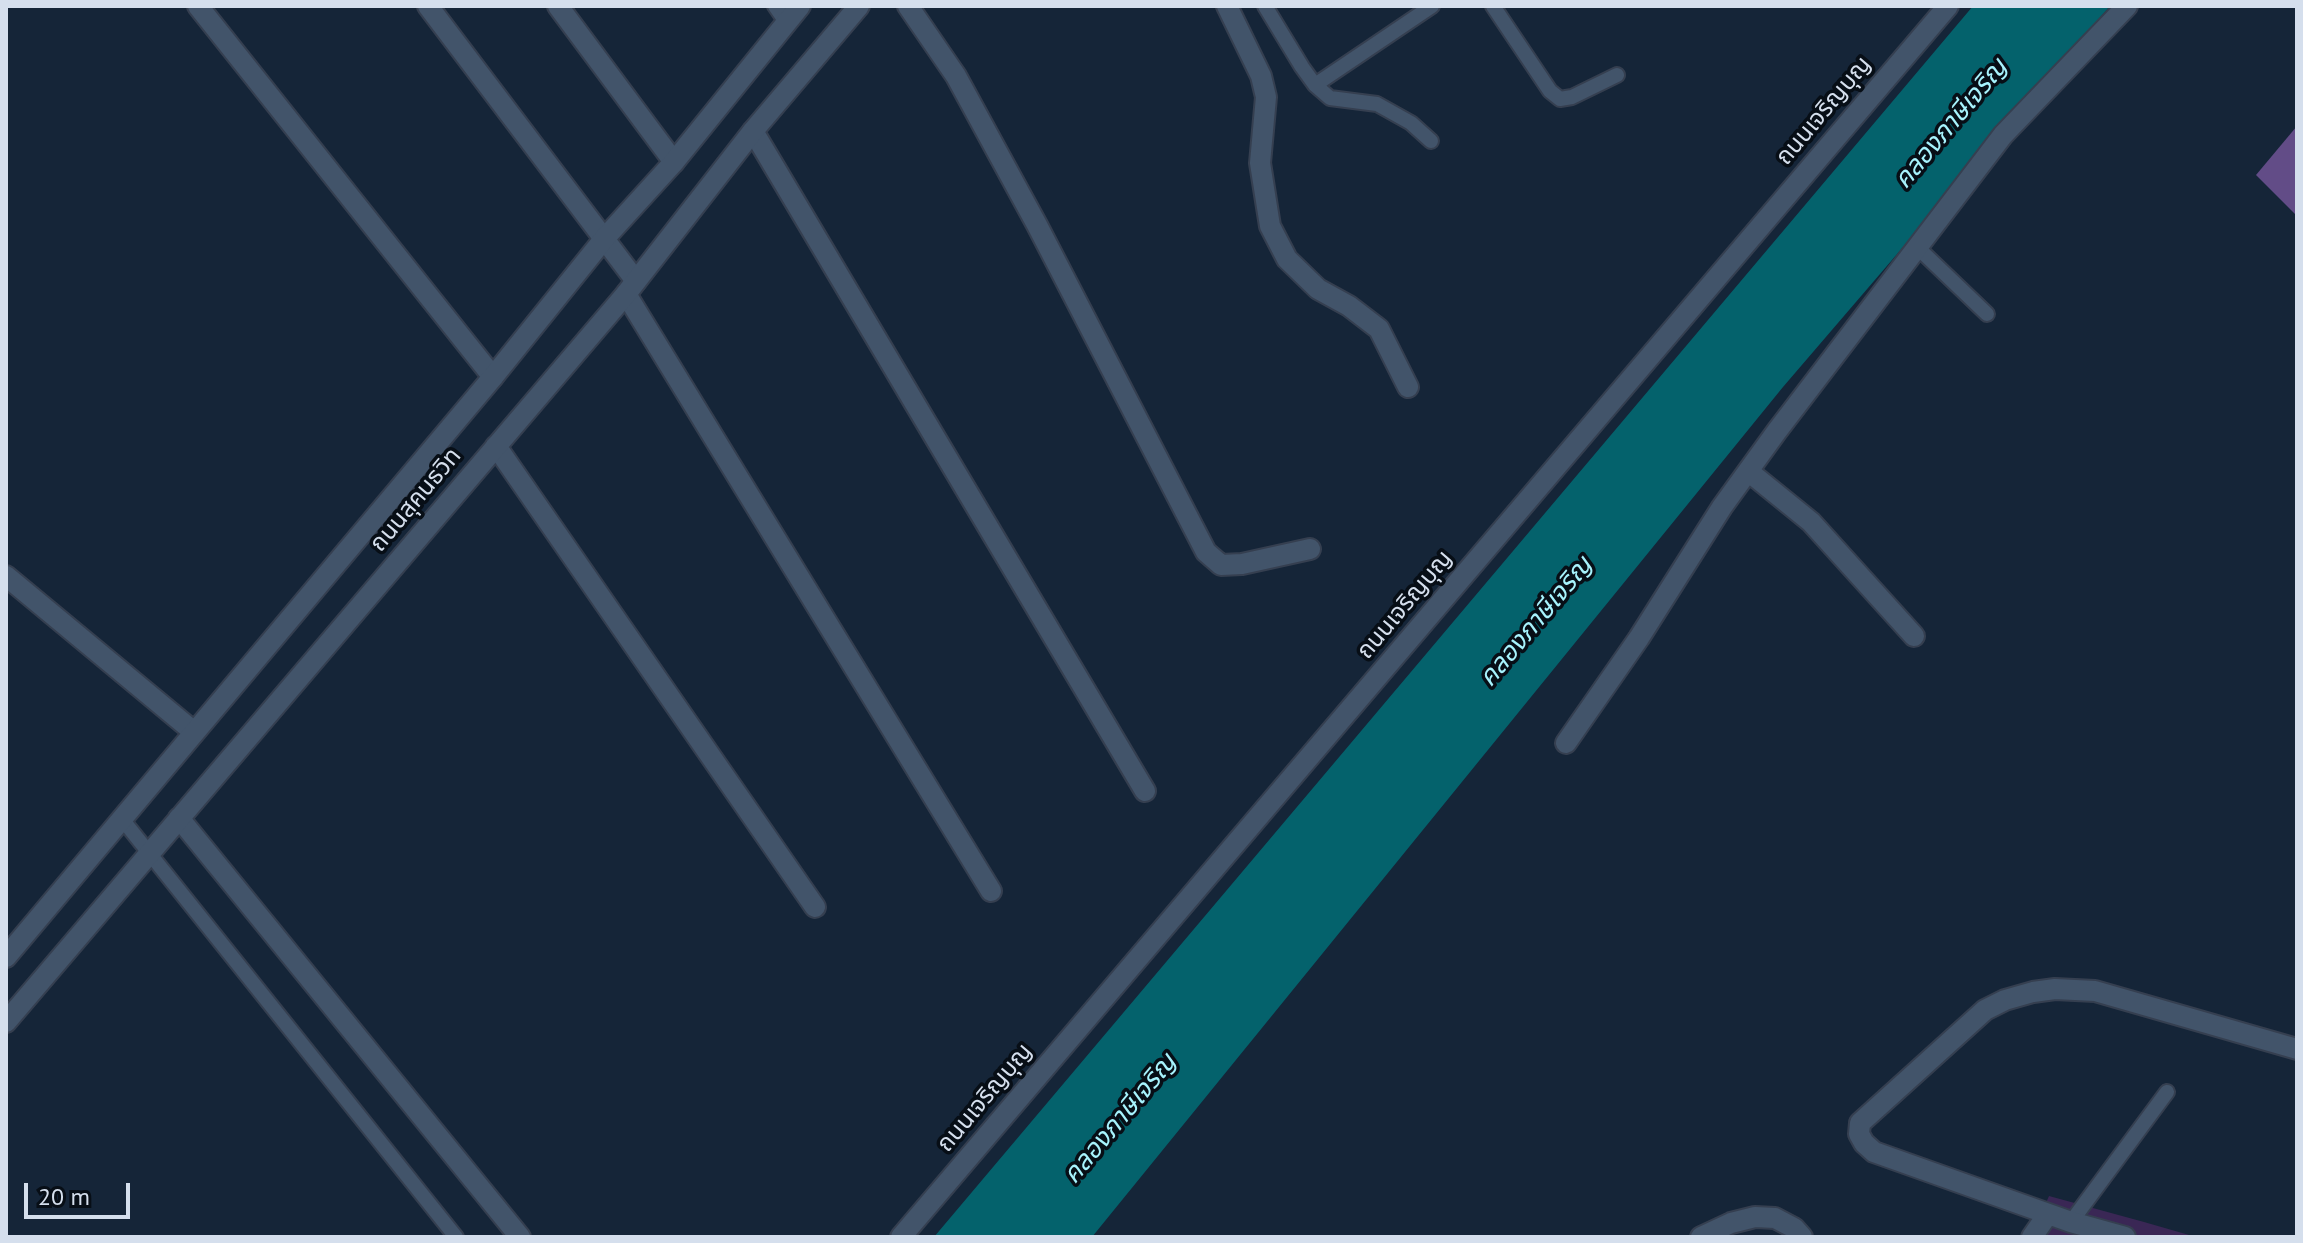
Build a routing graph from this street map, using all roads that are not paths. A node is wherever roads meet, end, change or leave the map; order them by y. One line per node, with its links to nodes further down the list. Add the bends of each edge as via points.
1 (198, 6): 22 (street)
2 (428, 6): 18 (street)
3 (558, 6): 17 (street)
4 (859, 6): 15 (street, ถนนสุคนธวิท)
5 (908, 6): 26 (street, via 956,76 1206,552 1221,565)
6 (1227, 6): 23 (street, via 1266,97 1260,163 1270,226 1287,259 1318,289 1379,329)
7 (1265, 6): 14 (lane)
8 (1432, 6): 14 (lane)
9 (1493, 6): 13 (lane, via 1560,99)
10 (1948, 6): 45 (street, ถนนเจริญบุญ)
11 (2127, 6): 19 (street, via 2003,135)
12 (787, 11): 17 (street, ถนนสุคนธวิท)
13 (1617, 75)
14 (1315, 85): 16 (lane, via 1330,98 1377,104 1394,112)
15 (753, 131): 20 (street, ถนนสุคนธวิท); 31 (street)
16 (1431, 141)
17 (674, 162): 18 (street, ถนนสุคนธวิท)
18 (604, 239): 20 (street); 22 (street, ถนนสุคนธวิท)
19 (1917, 247): 21 (lane); 25 (street)
20 (631, 287): 24 (street, ถนนสุคนธวิท); 35 (street)
21 (1987, 314)
22 (493, 377): 29 (street, ถนนสุคนธวิท)
23 (1408, 387)
24 (496, 446): 32 (street, ถนนสุคนธวิท); 36 (street)
25 (1748, 471): 28 (street, via 1811,522); 30 (street)
26 (1310, 549)
27 (6, 576): 29 (street)
28 (1914, 636)
29 (194, 732): 33 (street, ถนนสุคนธวิท)
30 (1566, 743)
31 (1145, 791)
32 (179, 818): 34 (street, ถนนสุคนธวิท); 44 (street)
33 (122, 819): 34 (lane); 37 (street, ถนนสุคนธวิท)
34 (149, 853): 38 (street, ถนนสุคนธวิท); 43 (lane)
35 (991, 891)
36 (815, 907)
37 (10, 943)
38 (6, 1022)
39 (2297, 1049): 41 (street, via 2095,991 2033,992 1985,1010 1860,1123 1859,1134 1874,1152)
40 (2167, 1092): 42 (lane)
41 (2048, 1214): 42 (street); 48 (street)
42 (2071, 1222): 49 (street)
43 (456, 1237)
44 (520, 1237)
45 (901, 1237)
46 (1701, 1237): 47 (street, via 1755,1217 1775,1218)
47 (1802, 1237)
48 (2032, 1237)
49 (2125, 1237)

